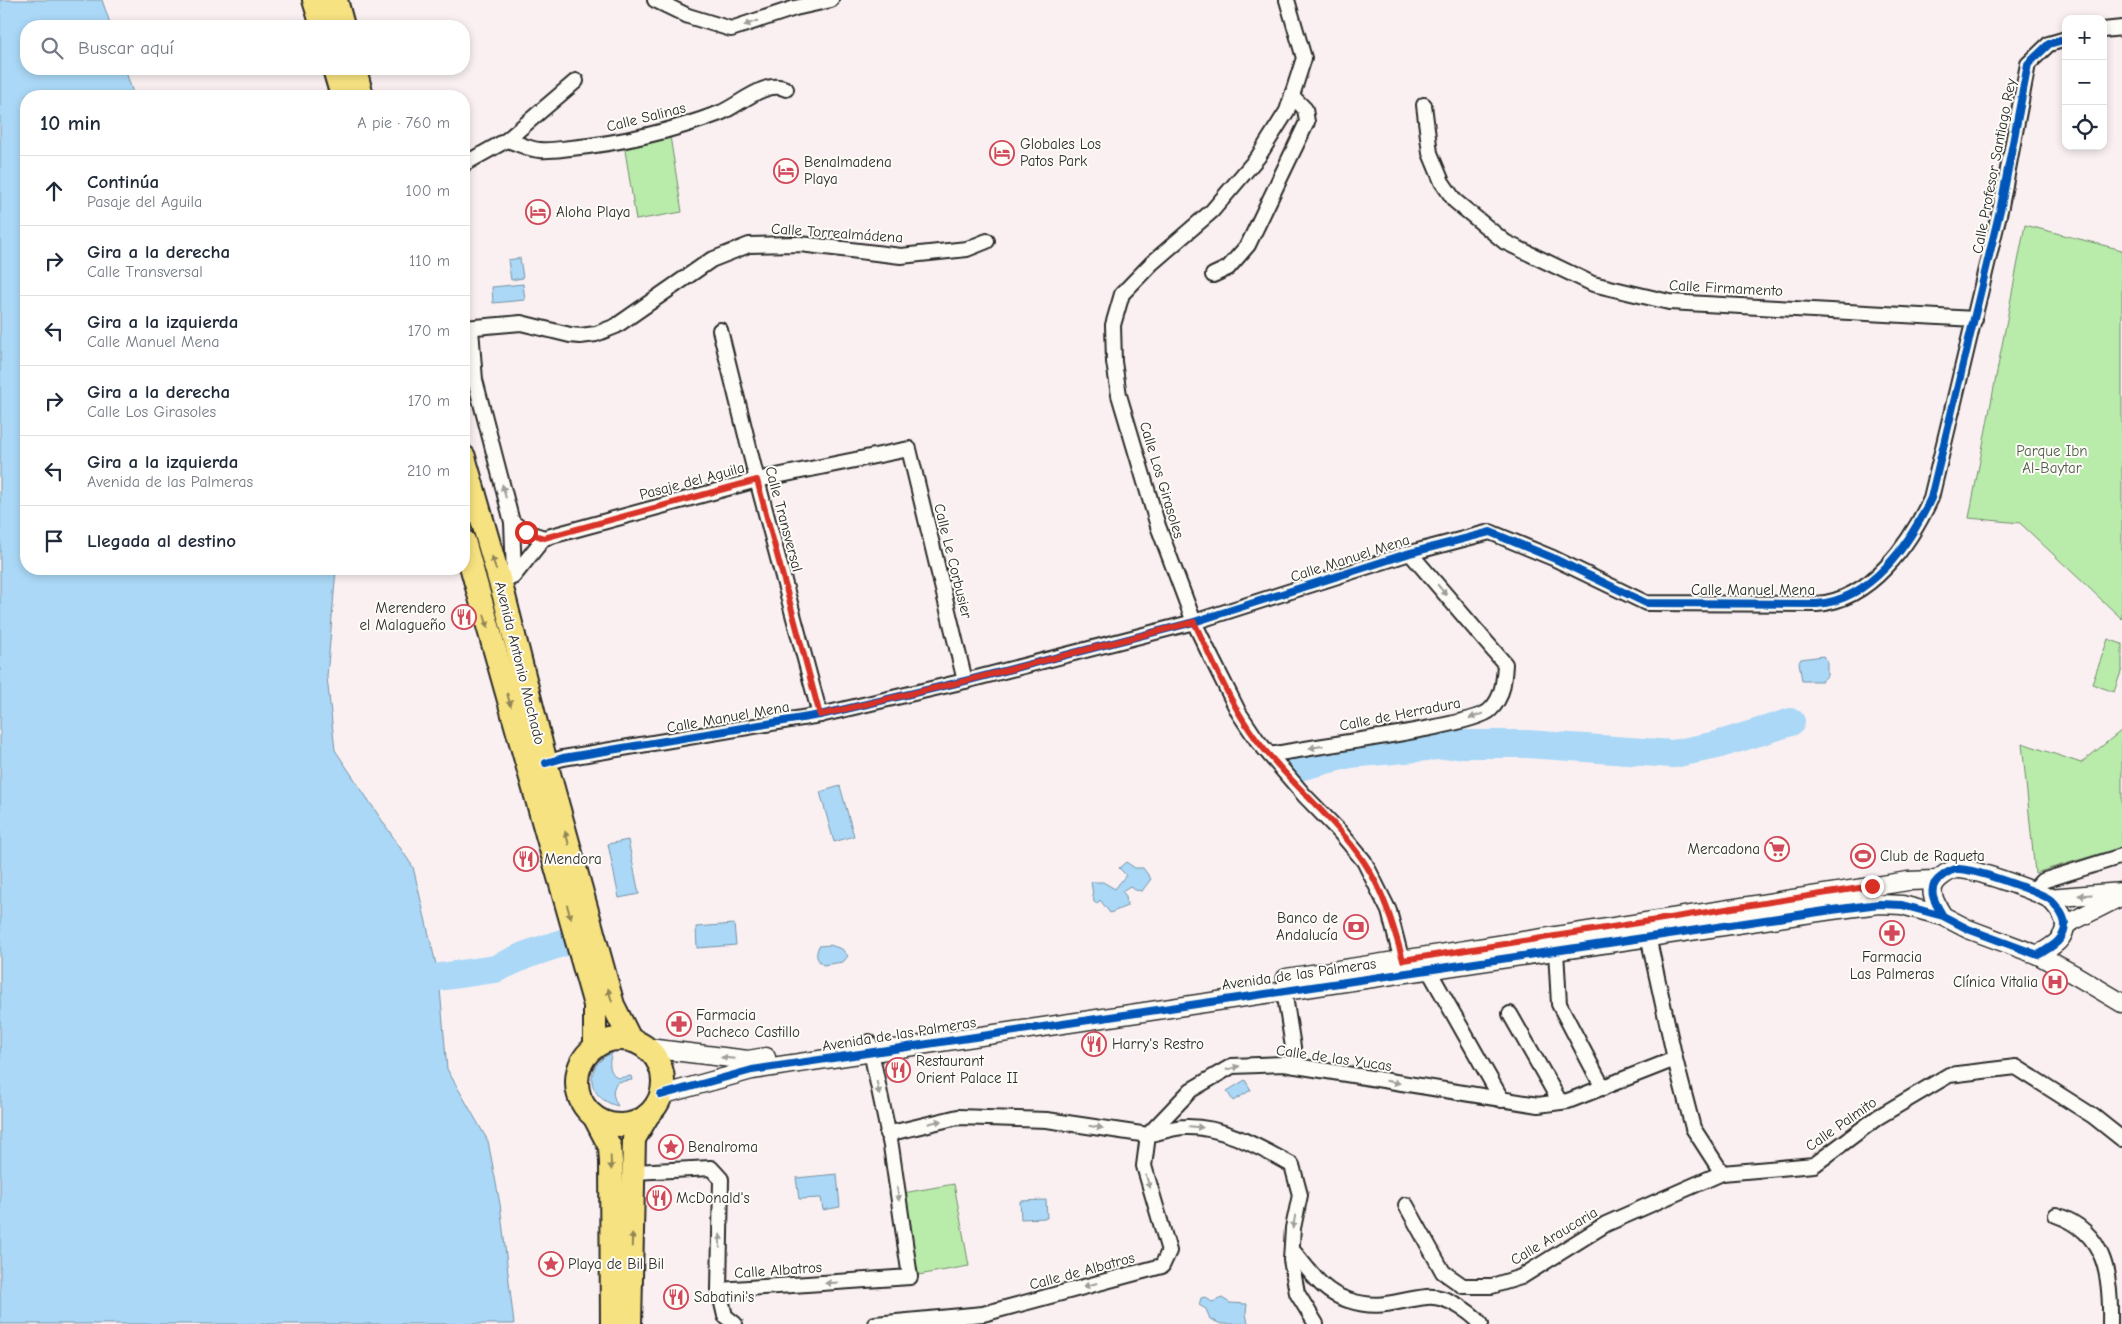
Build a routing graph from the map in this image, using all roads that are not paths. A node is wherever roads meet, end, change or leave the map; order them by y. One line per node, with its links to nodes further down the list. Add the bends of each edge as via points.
1 (314, 0): 6 (main road)
2 (336, 0): 7 (main road)
3 (655, 0): 4 (street, one-way to 3, via 731,29 688,16)
4 (831, 0)
5 (1287, 0): 17 (street, Calle Los Girasoles, via 1304,58)
6 (320, 20)
7 (341, 20)
8 (2122, 28): 9 (street)
9 (2107, 30)
10 (2062, 41): 23 (street, Calle Profesor Santiago Rey, via 2049,44 2028,64 2002,206)
11 (336, 75): 14 (main road)
12 (357, 75): 15 (main road)
13 (576, 80): 19 (street)
14 (340, 90)
15 (360, 90)
16 (786, 90): 19 (street, Calle Salinas, via 778,87 763,90 730,109 687,125 598,145 540,150)
17 (1292, 96): 22 (street, via 1305,109 1307,122 1248,244 1228,268); 36 (street, Calle Los Girasoles, via 1287,111 1258,157 1212,211 1122,294 1113,325 1119,395 1158,526)
18 (1424, 105): 23 (street, Calle Firmamento, via 1430,153 1455,202 1505,242 1593,284 1668,302)
19 (507, 140): 20 (street)
20 (470, 161)
21 (987, 241): 24 (street, Calle Torrealmádena, via 967,249 901,256 800,244 748,244 712,260 616,326 601,332 580,336 521,323)
22 (1213, 276)
23 (1975, 318): 32 (street, Calle Manuel Mena, via 1931,498 1885,568 1851,596 1817,604 1646,603 1490,532)
24 (470, 328)
25 (720, 330): 29 (street, Calle Transversal)
26 (470, 348): 30 (street, Calle Torrealmádena, one-way to 26, via 475,380)
27 (909, 449): 29 (street, Pasaje del Aguila); 37 (street, Calle Le Corbusier)
28 (470, 478): 35 (main road, Avenida Antonio Machado, one-way to 28)
29 (757, 480): 31 (street, Pasaje del Aguila); 38 (street, Calle Transversal)
30 (512, 522): 31 (street, via 526,532); 34 (street, Calle Torrealmádena)
31 (544, 538): 34 (street)
32 (1410, 553): 36 (street, Calle Manuel Mena); 39 (street, Calle de Herradura, one-way to 39, via 1505,664 1503,688 1490,711 1459,722)
33 (470, 562): 58 (main road, Avenida Antonio Machado, one-way to 58, via 595,1005)
34 (514, 574): 35 (street)
35 (504, 596): 40 (main road, Avenida Antonio Machado)
36 (1194, 622): 37 (street, Calle Manuel Mena); 39 (street, Calle Los Girasoles, via 1239,713)
37 (965, 681): 38 (street, Calle Manuel Mena)
38 (820, 715): 40 (street, Calle Manuel Mena)
39 (1270, 755): 51 (street, Calle Los Girasoles, via 1364,861 1390,911)
40 (546, 763): 57 (main road, Avenida Antonio Machado, one-way to 40, via 613,1005)
41 (2122, 856): 44 (street, via 2042,881)
42 (1935, 880): 44 (street, via 1951,870 1965,870); 46 (street, via 1932,898); 47 (street, Avenida de las Palmeras, via 1908,881)
43 (2122, 892): 44 (street, one-way to 44)
44 (2040, 895): 48 (street, via 2062,914)
45 (2122, 896): 48 (street)
46 (1943, 916): 47 (street, Avenida de las Palmeras, via 1902,905 1879,904); 50 (street, Avenida de las Palmeras, via 1968,929)
47 (1647, 929): 49 (street, Avenida de las Palmeras); 51 (street, Avenida de las Palmeras); 60 (street)
48 (2062, 933): 50 (street); 53 (street)
49 (1556, 950): 52 (street, Avenida de las Palmeras); 62 (street, via 1559,1004)
50 (2038, 955): 53 (street)
51 (1404, 966): 52 (street, Avenida de las Palmeras); 54 (street, Avenida de las Palmeras); 59 (street, Avenida de las Palmeras)
52 (1428, 969): 64 (street)
53 (2075, 974): 55 (street)
54 (1284, 990): 59 (street, Avenida de las Palmeras); 61 (street)
55 (2122, 1003)
56 (1510, 1014): 65 (street)
57 (639, 1044): 58 (main road, via 618,1038); 59 (street, Avenida de las Palmeras, one-way to 57, via 748,1060); 63 (main road, via 661,1068)
58 (596, 1046): 67 (main road, via 582,1062 576,1082 578,1096)
59 (871, 1047): 63 (street, Avenida de las Palmeras, via 752,1070); 70 (street, Calle Albatros, one-way to 70)
60 (1675, 1059): 62 (street, Calle de las Yucas); 72 (street, via 1693,1128)
61 (1296, 1066): 64 (street, Calle de las Yucas, one-way to 64); 68 (street, Calle de las Yucas, one-way to 61, via 1191,1090 1232,1066)
62 (1603, 1088): 65 (street, Calle de las Yucas)
63 (661, 1095): 66 (main road)
64 (1502, 1100): 65 (street, Calle de las Yucas, via 1538,1105)
65 (1560, 1102)
66 (648, 1115): 67 (main road, via 622,1125 608,1124); 71 (main road, via 634,1140)
67 (595, 1118): 77 (main road, one-way to 77, via 610,1147)
68 (1148, 1135): 70 (street, one-way to 68, via 958,1117 1047,1120); 75 (street, one-way to 75, via 1185,1126 1209,1128 1257,1146 1292,1165 1300,1195); 80 (street, Calle de Albatros, one-way to 80, via 1144,1166 1169,1251 1162,1266 983,1314)
69 (2122, 1139): 72 (street, Calle Palmito, via 2093,1116 2016,1067 1948,1075 1878,1117 1814,1165)
70 (889, 1140): 76 (street, Calle Albatros, one-way to 76, via 910,1278)
71 (634, 1172): 76 (street, Calle Albatros, one-way to 71, via 722,1179 711,1168); 78 (main road, one-way to 71)
72 (1722, 1173): 73 (street, Calle Araucaria, via 1606,1224 1521,1277 1492,1286 1463,1286 1443,1272)
73 (1406, 1205)
74 (2056, 1215): 83 (street, via 2073,1220 2102,1252 2110,1291)
75 (1292, 1250): 81 (street, via 1297,1293); 82 (street, via 1317,1282 1347,1300 1387,1306 1429,1296 1464,1309)
76 (719, 1290): 79 (street, via 725,1316)
77 (612, 1324)
78 (630, 1324)
79 (735, 1324)
80 (875, 1324)
81 (1316, 1324)
82 (1481, 1324)
83 (2110, 1324)

